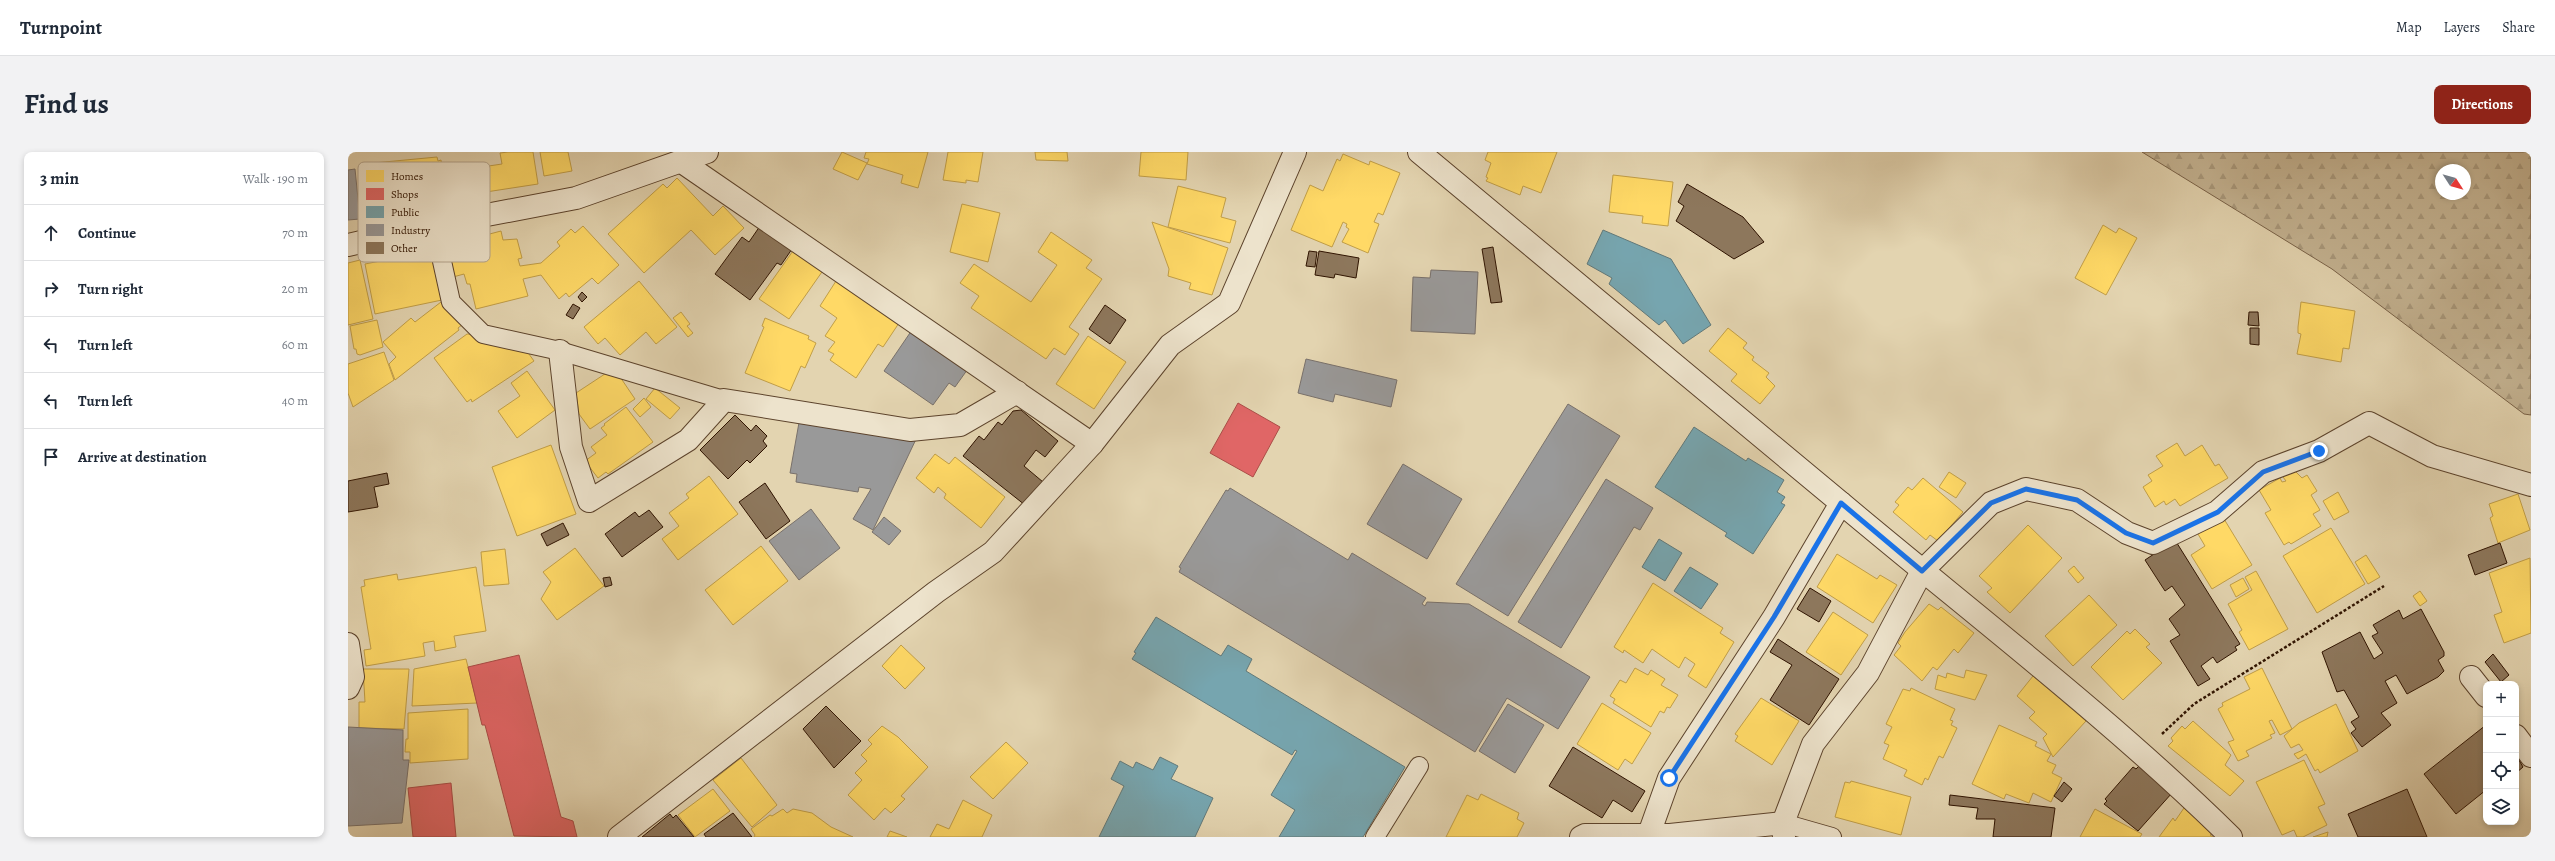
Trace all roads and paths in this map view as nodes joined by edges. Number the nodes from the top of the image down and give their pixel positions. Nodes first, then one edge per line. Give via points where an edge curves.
1 (707, 152) edge
2 (1295, 152) edge
3 (1419, 152) edge
4 (682, 162) junction
5 (490, 214) edge
6 (358, 243) edge
7 (348, 245) edge
8 (442, 262) edge
9 (560, 351) junction
10 (1017, 392) junction
11 (724, 400) junction
12 (1092, 444) junction
13 (2531, 486) edge
14 (1841, 503) junction
15 (1922, 571) junction
16 (2384, 586) dead end
17 (348, 644) edge
18 (2471, 677) dead end
19 (348, 688) edge
20 (2483, 692) edge
21 (2519, 740) edge
22 (2142, 753) junction
23 (2531, 756) edge
24 (1419, 766) dead end
25 (1784, 830) edge
26 (1663, 836) edge
27 (619, 837) edge
28 (1375, 837) edge
29 (1581, 837) edge
30 (1832, 837) edge
31 (2231, 837) edge

1 - 4 street
2 - 12 street via 1229,303 1170,345
3 - 14 street
4 - 5 street via 576,198
4 - 10 street
6 - 7 street
8 - 9 lane via 451,302 483,334
9 - 11 lane
9 - 11 street via 572,447 590,501 688,440
10 - 11 street via 960,425 910,430
10 - 12 street
12 - 27 street via 994,552 936,592
13 - 15 street via 2432,456 2369,424 2319,451 2263,472 2218,512 2153,543 2126,533 2077,500 2026,489 1991,503
14 - 15 street
14 - 26 street via 1774,617 1669,778
15 - 22 street via 2083,701
15 - 25 street via 1868,673 1813,744
16 - 22 path via 2194,704
17 - 19 street via 353,677
18 - 20 street
21 - 23 street
22 - 31 street
24 - 28 lane
25 - 26 street
25 - 30 lane
26 - 29 street

